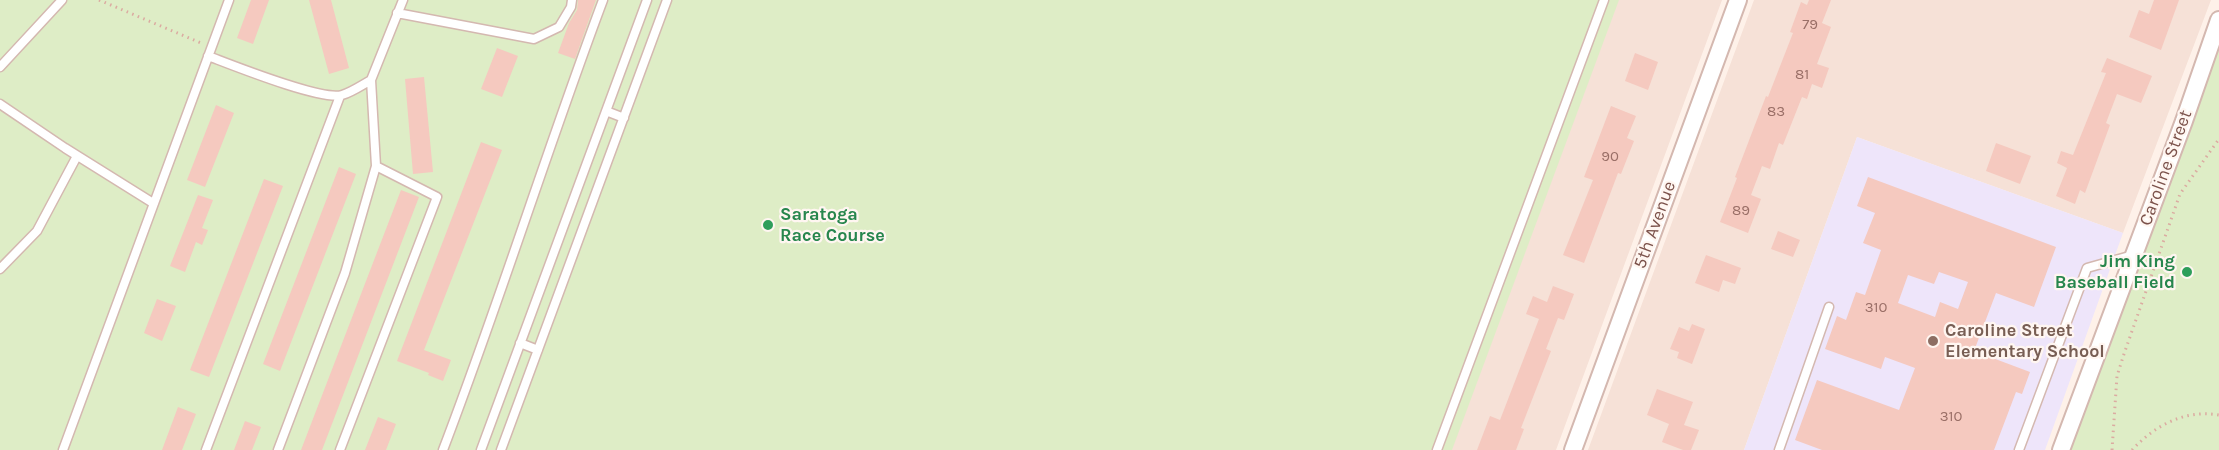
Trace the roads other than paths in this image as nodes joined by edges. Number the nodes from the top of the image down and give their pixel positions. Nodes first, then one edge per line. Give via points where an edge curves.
1 (62, 0) edge
2 (229, 0) edge
3 (403, 0) edge
4 (572, 0) edge
5 (603, 0) edge
6 (647, 0) edge
7 (668, 0) edge
8 (1604, 0) edge
9 (1738, 0) edge
10 (397, 13) junction
11 (2219, 20) edge
12 (209, 52) junction
13 (0, 67) edge
14 (371, 81) junction
15 (340, 96) junction
16 (0, 104) edge
17 (606, 111) junction
18 (624, 118) junction
19 (77, 156) junction
20 (376, 166) junction
21 (153, 203) junction
22 (2134, 255) junction
23 (0, 269) edge
24 (1829, 307) dead end
25 (520, 343) junction
26 (538, 350) junction
27 (63, 450) edge
28 (206, 450) edge
29 (278, 450) edge
30 (340, 450) edge
31 (443, 450) edge
32 (481, 450) edge
33 (501, 450) edge
34 (1437, 450) edge
35 (1573, 450) edge
36 (1779, 450) edge
37 (2019, 450) edge
38 (2061, 450) edge

1 - 13 lane
2 - 12 lane
3 - 10 lane
4 - 10 lane via 559,27 534,39
5 - 31 lane
6 - 17 lane
7 - 18 lane
8 - 34 lane
9 - 35 street, 5th Avenue
10 - 14 lane
11 - 22 street, Caroline Street
12 - 15 lane via 274,81
12 - 21 lane
14 - 15 lane
14 - 20 lane
15 - 28 lane
16 - 19 lane
17 - 18 lane
17 - 25 lane
18 - 26 lane
19 - 21 lane
19 - 23 lane via 37,231
20 - 29 lane via 345,273
20 - 30 lane via 437,197
21 - 27 lane
22 - 37 lane via 2087,268
22 - 38 street, Caroline Street
24 - 36 lane
25 - 26 lane
25 - 32 lane
26 - 33 lane

